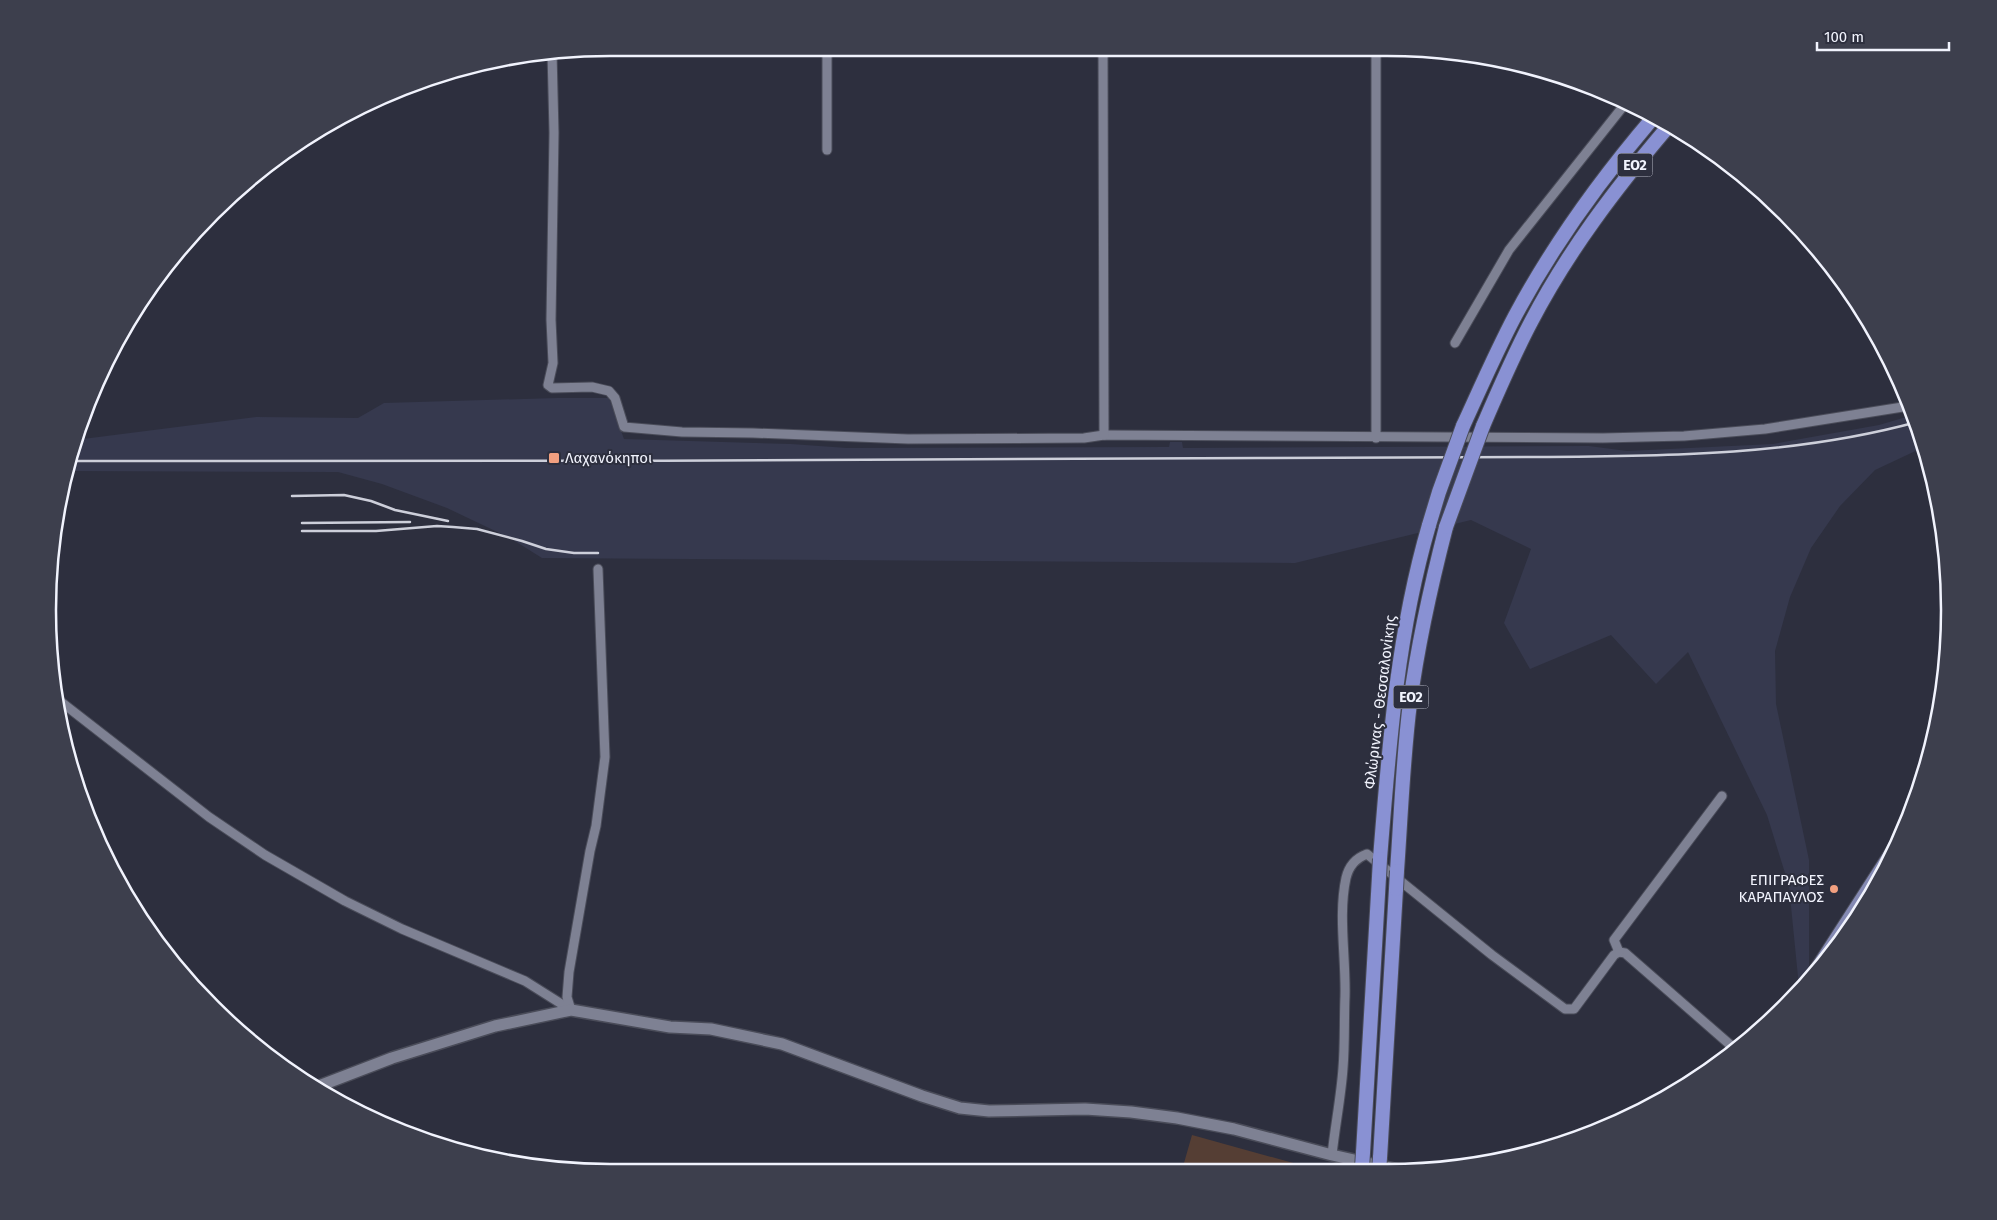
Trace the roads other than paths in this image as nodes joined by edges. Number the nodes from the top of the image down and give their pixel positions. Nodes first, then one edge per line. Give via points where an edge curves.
1 (827, 56) edge
2 (1103, 56) edge
3 (1376, 56) edge
4 (552, 59) edge
5 (1622, 108) edge
6 (1649, 122) edge
7 (1665, 131) edge
8 (827, 150) dead end
9 (1455, 342) dead end
10 (1902, 407) edge
11 (1104, 435) junction
12 (1376, 438) junction
13 (598, 569) dead end
14 (65, 705) edge
15 (1722, 796) dead end
16 (1620, 952) junction
17 (571, 1010) junction
18 (1730, 1044) edge
19 (324, 1084) edge
20 (1332, 1155) junction
21 (1362, 1164) edge
22 (1372, 1164) edge
23 (1379, 1164) edge

1 - 8 street
2 - 11 street
3 - 12 street
4 - 11 street via 553,363 548,386 609,390 615,398 624,427 682,432 908,439 1084,438
5 - 9 street via 1509,250
6 - 21 main road, Φλώρινας - Θεσσαλονίκης / ΕΟ2, bridge via 1591,194 1545,263 1515,316 1463,426 1429,525 1414,580 1399,661 1388,760
7 - 23 main road, Φλώρινας - Θεσσαλονίκης / ΕΟ2, bridge via 1592,222 1532,320 1483,426 1446,526 1431,584 1410,702
10 - 12 street via 1765,429 1684,436
11 - 12 street
13 - 17 street via 605,757 599,810 569,972 567,997
14 - 17 street via 209,818 265,855 345,901 524,981
15 - 16 street via 1616,936 1615,944
16 - 18 street
16 - 20 street via 1611,959 1574,1009 1565,1009 1492,955 1368,854 1359,857 1351,864 1342,900 1346,960 1343,1070
17 - 19 street via 496,1026 392,1058
17 - 20 street via 670,1027 711,1029 782,1044 960,1108 1140,1113 1234,1128
20 - 22 street

